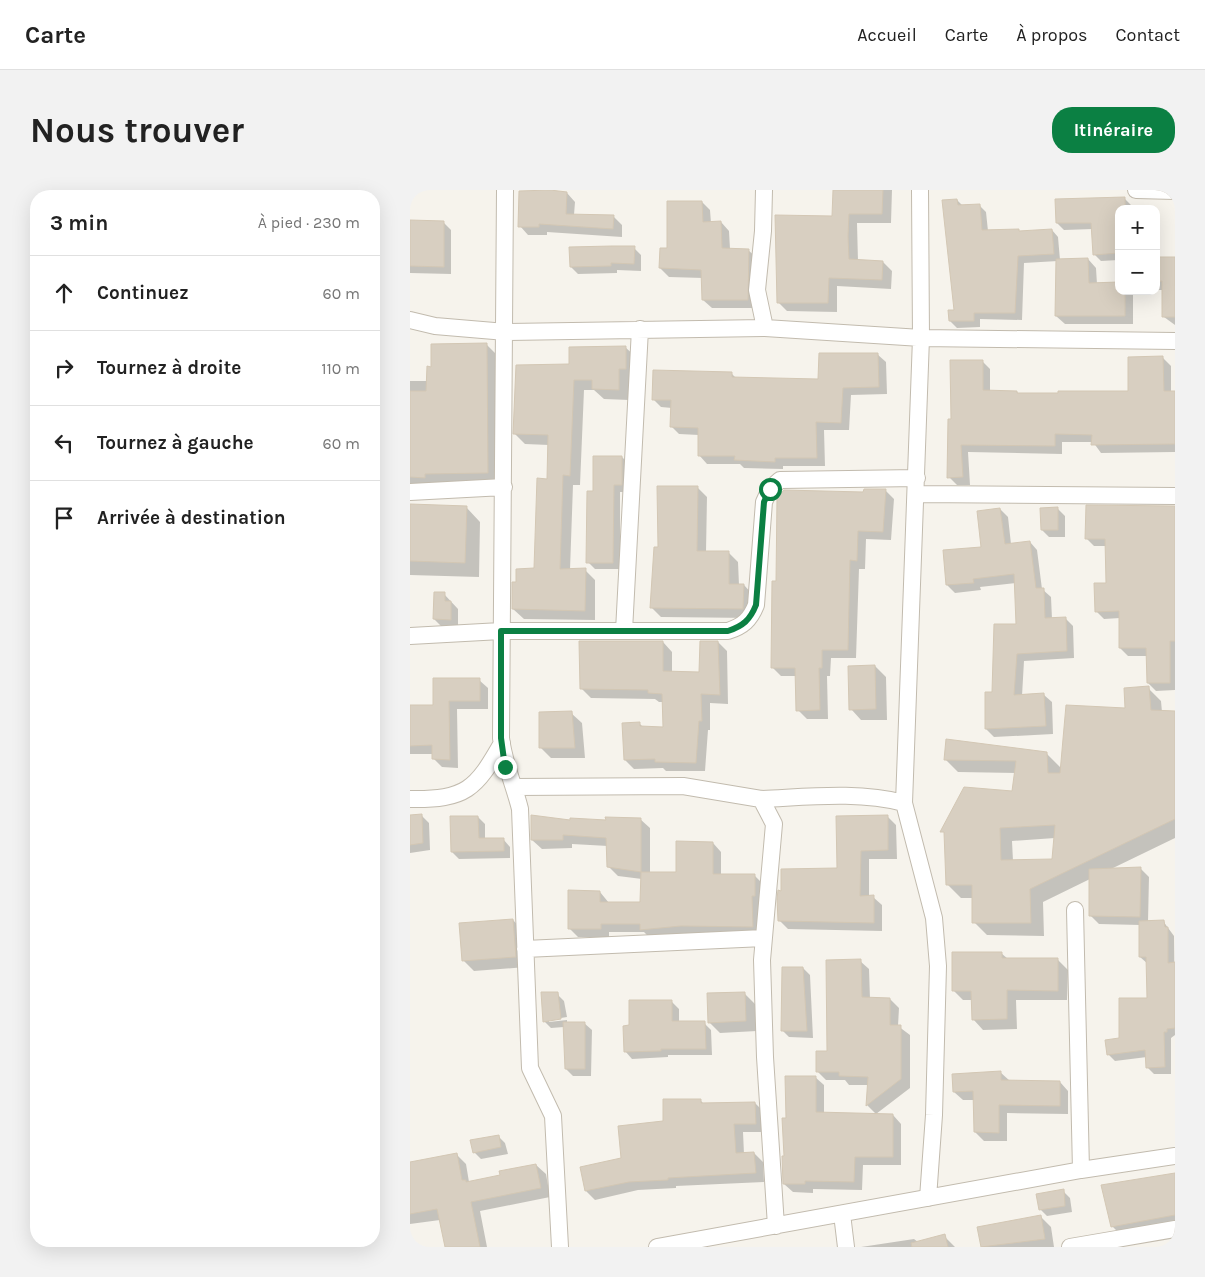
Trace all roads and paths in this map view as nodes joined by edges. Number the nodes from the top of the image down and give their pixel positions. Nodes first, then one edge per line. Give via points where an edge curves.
1 (505, 190) edge
2 (764, 190) edge
3 (920, 190) edge
4 (1136, 190) edge
5 (1175, 191) edge
6 (410, 320) edge
7 (765, 328) junction
8 (640, 329) junction
9 (506, 332) junction
10 (921, 338) junction
11 (1174, 342) edge
12 (916, 486) junction
13 (504, 487) junction
14 (410, 492) edge
15 (1175, 496) edge
16 (501, 631) junction
17 (624, 631) junction
18 (410, 636) edge
19 (502, 742) junction
20 (514, 786) junction
21 (410, 798) edge
22 (761, 800) junction
23 (904, 803) junction
24 (1075, 910) dead end
25 (764, 938) junction
26 (525, 949) junction
27 (1175, 1156) edge
28 (1081, 1170) junction
29 (928, 1198) junction
30 (842, 1214) junction
31 (776, 1226) junction
32 (1175, 1229) edge
33 (560, 1247) edge
34 (657, 1247) edge
35 (846, 1247) edge
36 (1070, 1247) edge

1 - 9 street
2 - 7 street via 757,290
3 - 10 street
4 - 5 street
6 - 9 street via 435,326
7 - 8 street
7 - 10 street
8 - 9 street
8 - 17 street
9 - 13 street
10 - 11 street
10 - 12 street
12 - 15 street
12 - 17 street via 780,480 770,489 764,502 756,605 751,617 740,627 728,631
12 - 23 street
13 - 14 street
13 - 16 street
16 - 17 street
16 - 18 street
16 - 19 street
19 - 20 street via 505,767
19 - 21 street via 483,776 470,788 453,796
20 - 22 street via 683,786
20 - 26 street via 520,809
22 - 23 street via 812,796 882,797
22 - 25 street via 774,824
23 - 29 street via 934,918 938,966
24 - 28 street
25 - 26 street
25 - 31 street via 765,1057
26 - 33 street via 530,1068 553,1116
27 - 28 street
28 - 29 street
29 - 30 street
30 - 31 street
30 - 35 street
31 - 34 street
32 - 36 street

